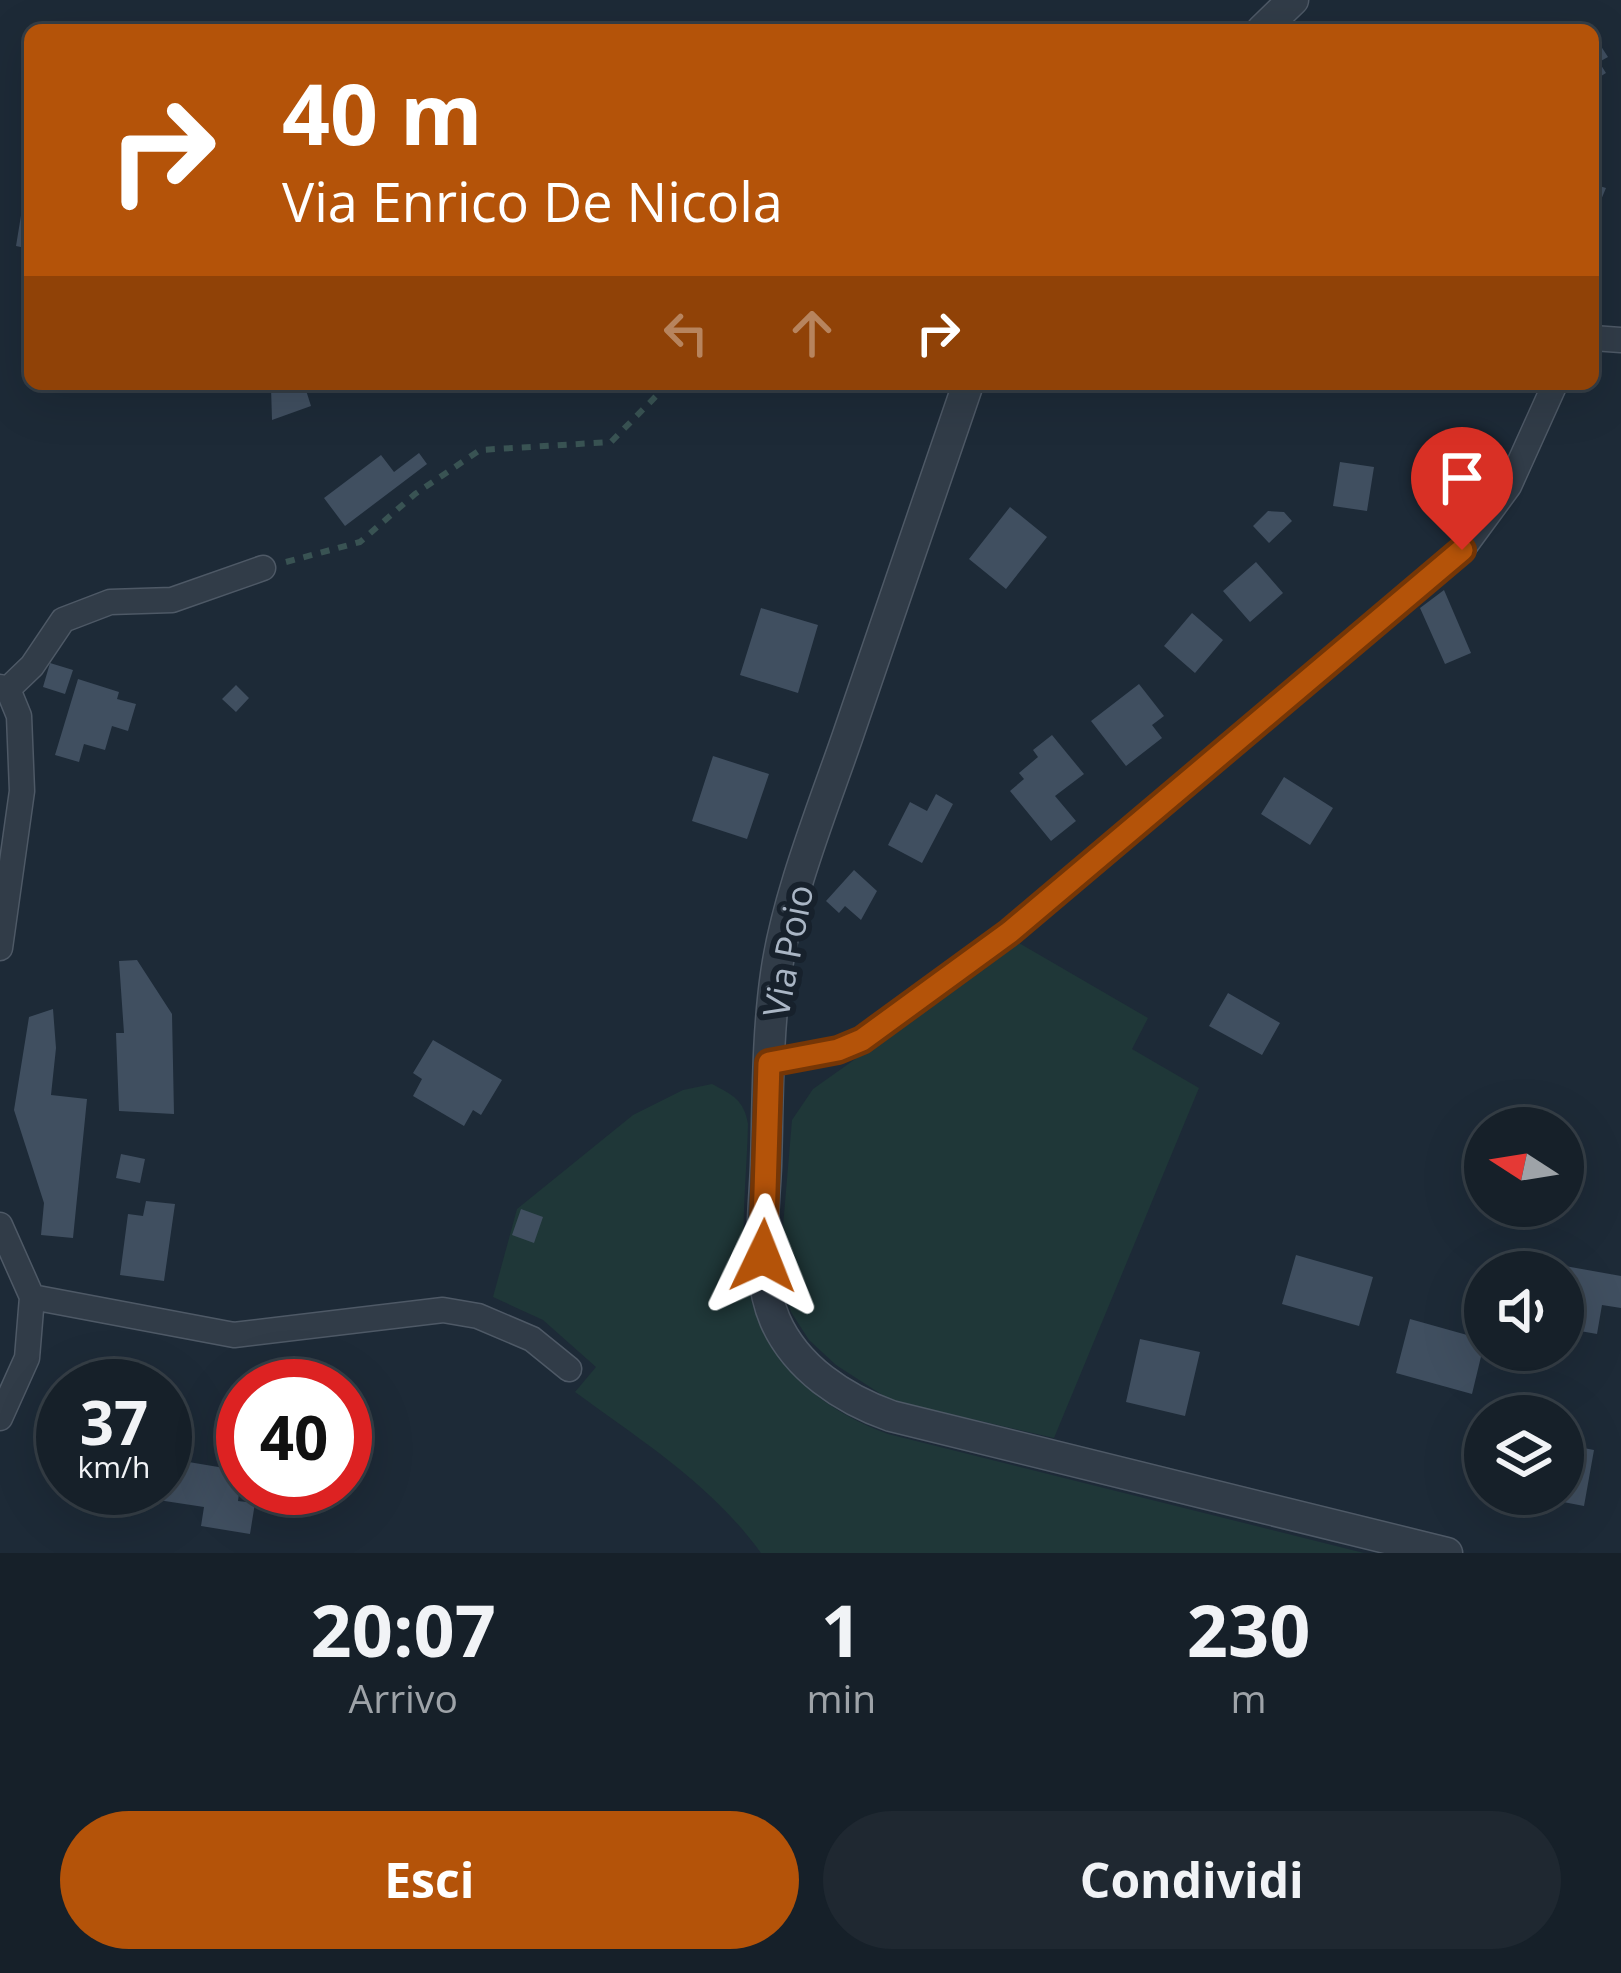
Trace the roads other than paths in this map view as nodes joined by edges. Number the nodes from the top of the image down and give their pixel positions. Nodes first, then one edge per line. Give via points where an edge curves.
1 (1293, 0) edge
2 (1268, 24) edge
3 (966, 390) edge
4 (1552, 390) edge
5 (263, 568) road end
6 (4, 688) edge
7 (0, 948) edge
8 (769, 1063) junction
9 (0, 1225) edge
10 (32, 1297) junction
11 (569, 1369) dead end
12 (0, 1418) edge
13 (1447, 1553) edge

1 - 2 street
3 - 8 street, Via Poio via 788,922
4 - 8 street via 1509,486 1462,550 1010,932 862,1040
5 - 6 street via 172,600 110,602 63,620 32,666
6 - 7 street via 19,716 22,791
8 - 13 street, Via Poio via 766,1292 790,1347 836,1391 891,1417
9 - 10 street
10 - 11 street via 234,1335 442,1310 532,1340
10 - 12 street via 27,1358

